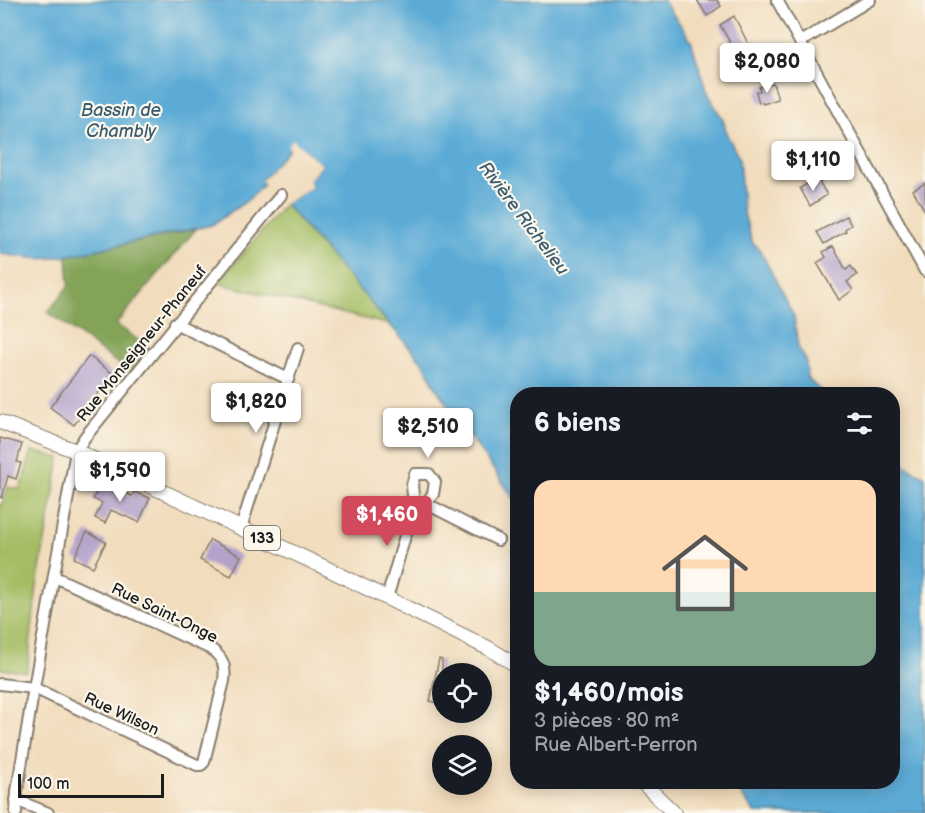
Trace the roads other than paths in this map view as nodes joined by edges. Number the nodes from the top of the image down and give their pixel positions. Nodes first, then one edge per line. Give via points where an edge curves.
1 (777, 0) edge
2 (870, 0) edge
3 (800, 42) junction
4 (281, 195) dead end
5 (925, 271) edge
6 (176, 323) junction
7 (298, 348) dead end
8 (288, 379) junction
9 (0, 422) edge
10 (76, 451) junction
11 (241, 528) junction
12 (498, 540) dead end
13 (55, 577) junction
14 (387, 598) junction
15 (510, 661) edge
16 (0, 684) edge
17 (34, 688) junction
18 (197, 765) joint
19 (649, 789) edge
20 (16, 800) junction
21 (16, 813) edge
22 (48, 813) edge
23 (674, 813) edge

1 - 3 street
2 - 3 street
3 - 5 street
4 - 6 street, Rue Monseigneur-Phaneuf
6 - 8 street
6 - 10 street, Rue Monseigneur-Phaneuf
7 - 8 street
8 - 11 street
9 - 10 main road, 133
10 - 11 main road, 133
10 - 13 street, Rue Monseigneur-Phaneuf
11 - 14 main road, 133
12 - 14 street via 420,505
13 - 17 street, Rue Monseigneur-Phaneuf
13 - 18 street, Rue Saint-Onge via 211,649 223,661 224,681 204,762
14 - 15 main road, 133
16 - 17 street, Rue Wilson
17 - 18 street, Rue Wilson
17 - 20 street, Rue Monseigneur-Phaneuf
19 - 23 main road
20 - 21 street, Rue Monseigneur-Phaneuf
20 - 22 street

